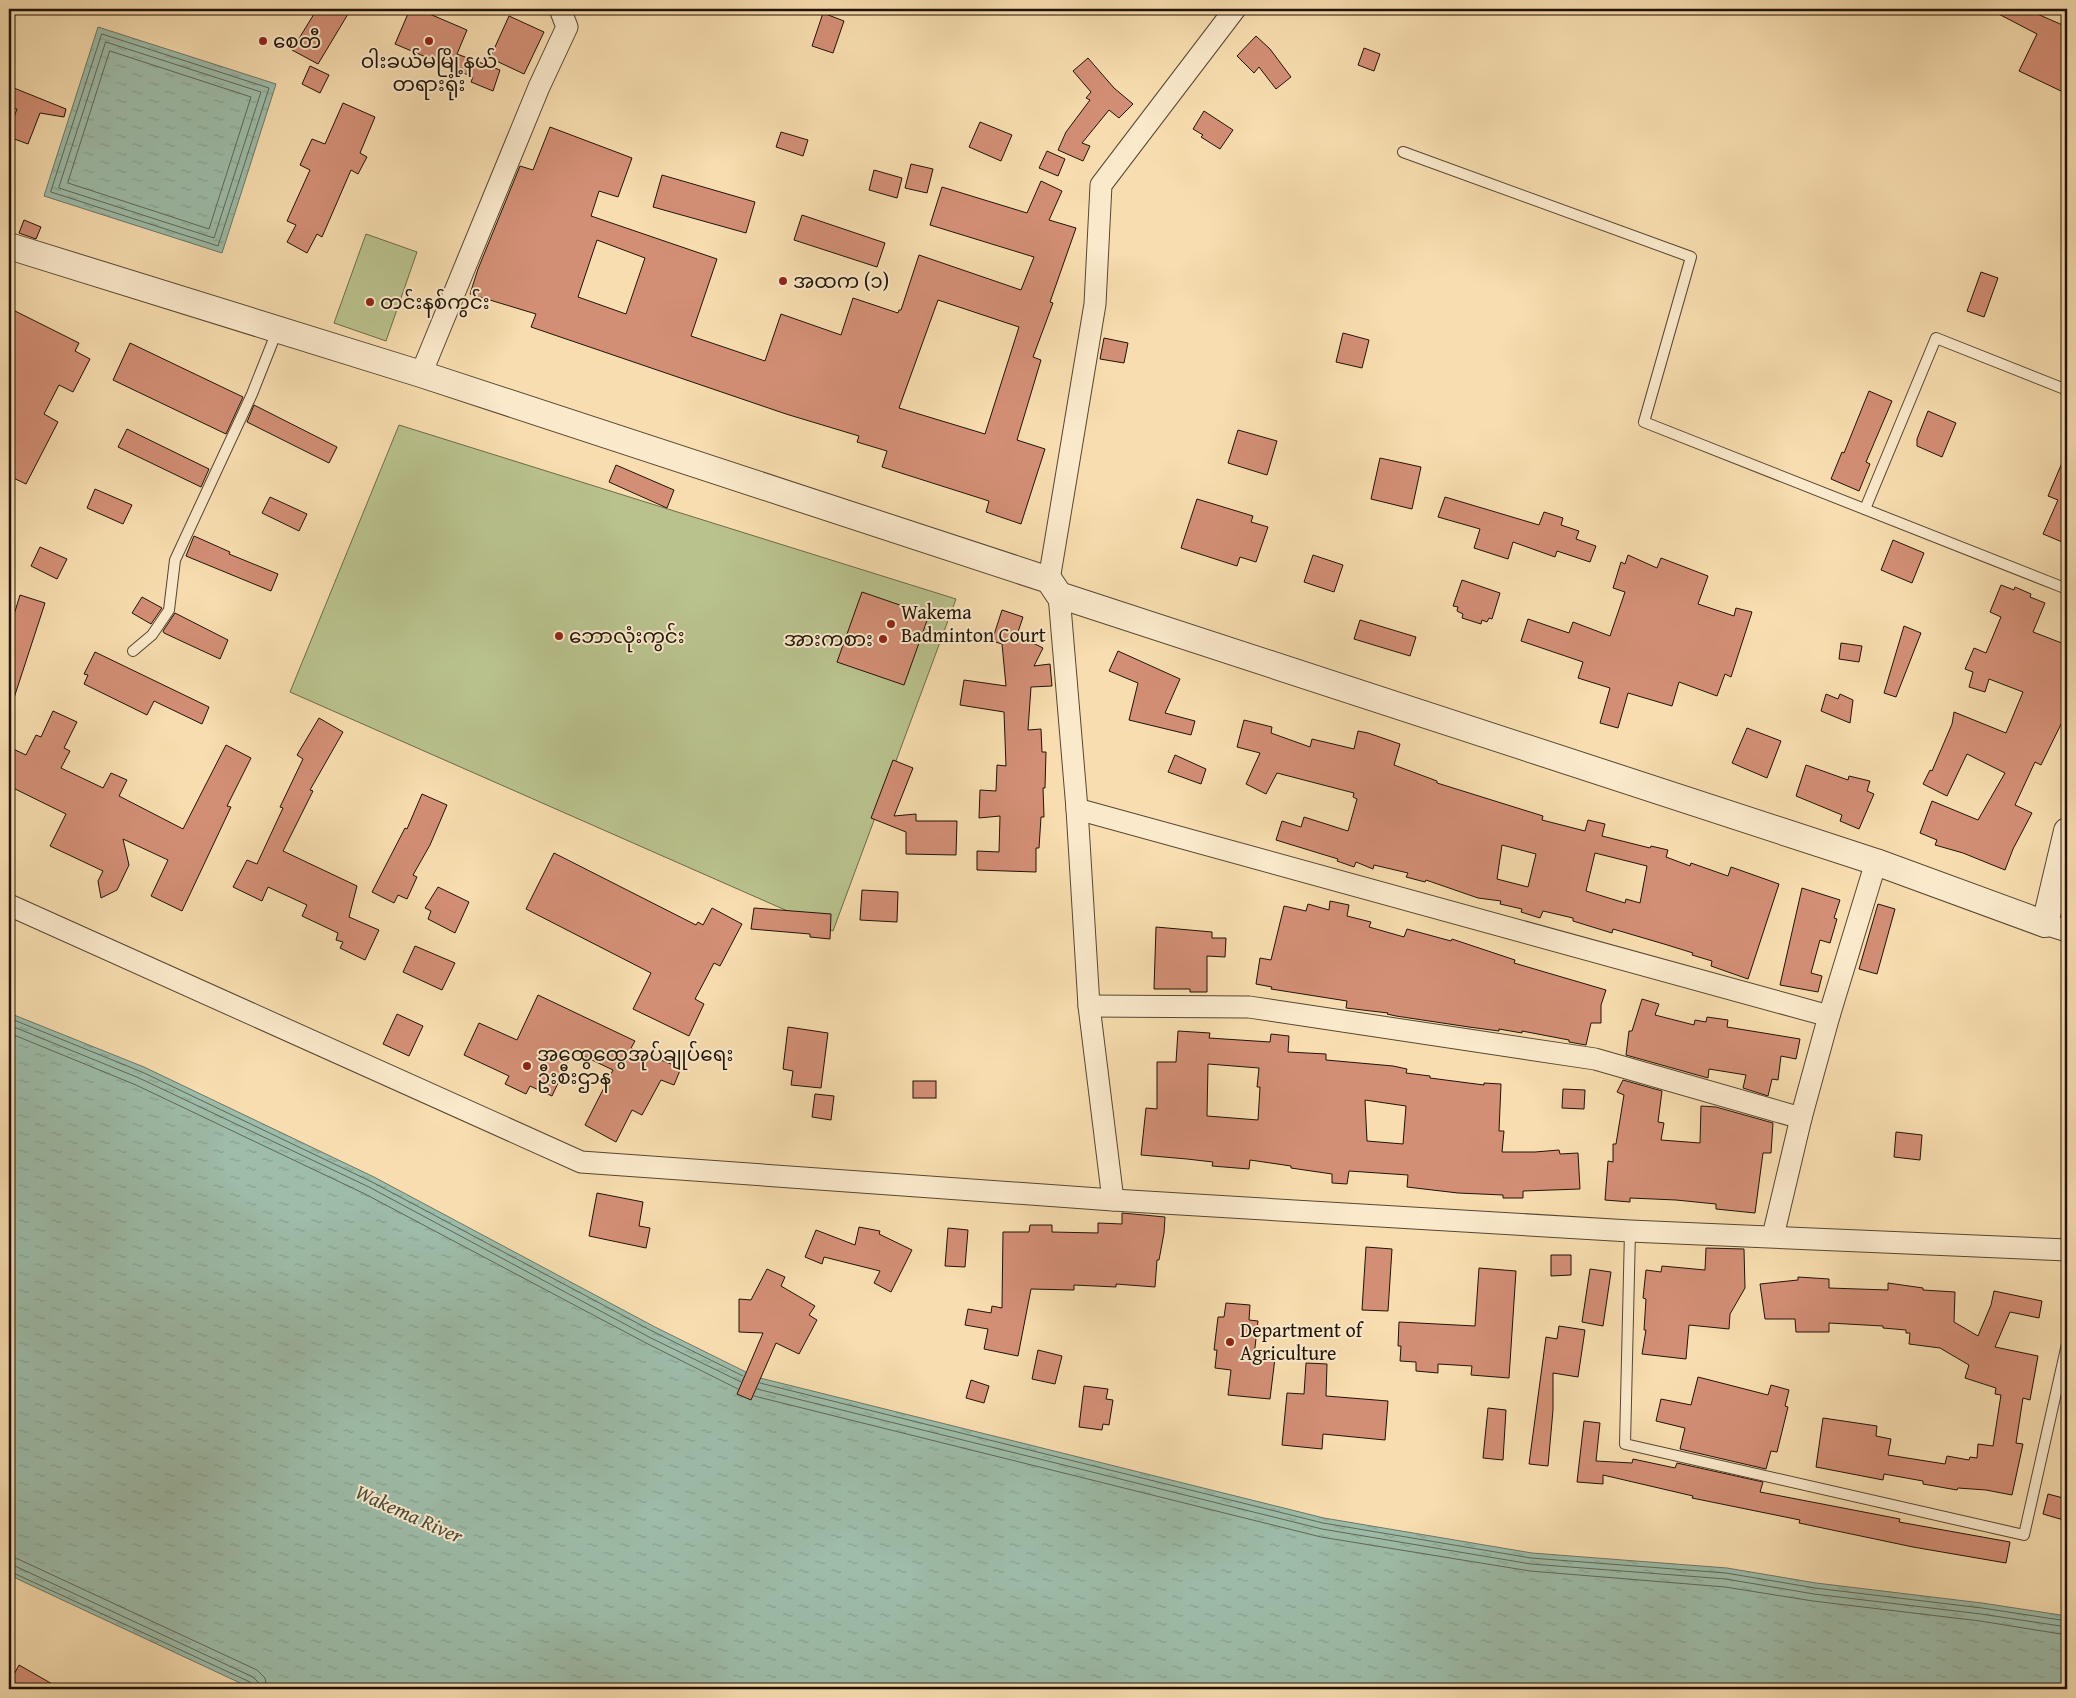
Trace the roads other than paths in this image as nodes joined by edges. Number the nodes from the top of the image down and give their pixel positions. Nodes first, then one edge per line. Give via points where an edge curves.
1 (560, 9) edge
2 (1233, 9) edge
3 (1403, 152) dead end
4 (9, 246) edge
5 (277, 330) junction
6 (421, 374) junction
7 (2067, 390) edge
8 (1865, 509) junction
9 (1054, 588) junction
10 (2067, 589) edge
11 (133, 651) dead end
12 (1078, 809) junction
13 (2067, 830) edge
14 (1876, 862) junction
15 (9, 905) edge
16 (2056, 927) edge
17 (1089, 1006) junction
18 (1829, 1016) junction
19 (1802, 1118) junction
20 (1113, 1200) junction
21 (1630, 1231) junction
22 (1773, 1236) junction
23 (2067, 1250) edge
24 (2067, 1344) edge

1 - 6 street via 567,27 539,87
2 - 9 street via 1101,185 1096,304
3 - 8 lane via 1691,257 1644,422
4 - 5 street
5 - 6 street
5 - 11 lane via 252,394 175,560 169,610 152,635
6 - 9 street
7 - 8 lane via 1936,338
8 - 10 lane
9 - 12 street
9 - 14 street
12 - 17 street
12 - 18 street
13 - 16 street
14 - 16 street
14 - 18 street
15 - 20 street via 581,1162
17 - 19 street via 1249,1007 1595,1059
17 - 20 street
18 - 19 street
19 - 22 street
20 - 21 street
21 - 22 street
21 - 24 lane via 1625,1444 2024,1535
22 - 23 street

